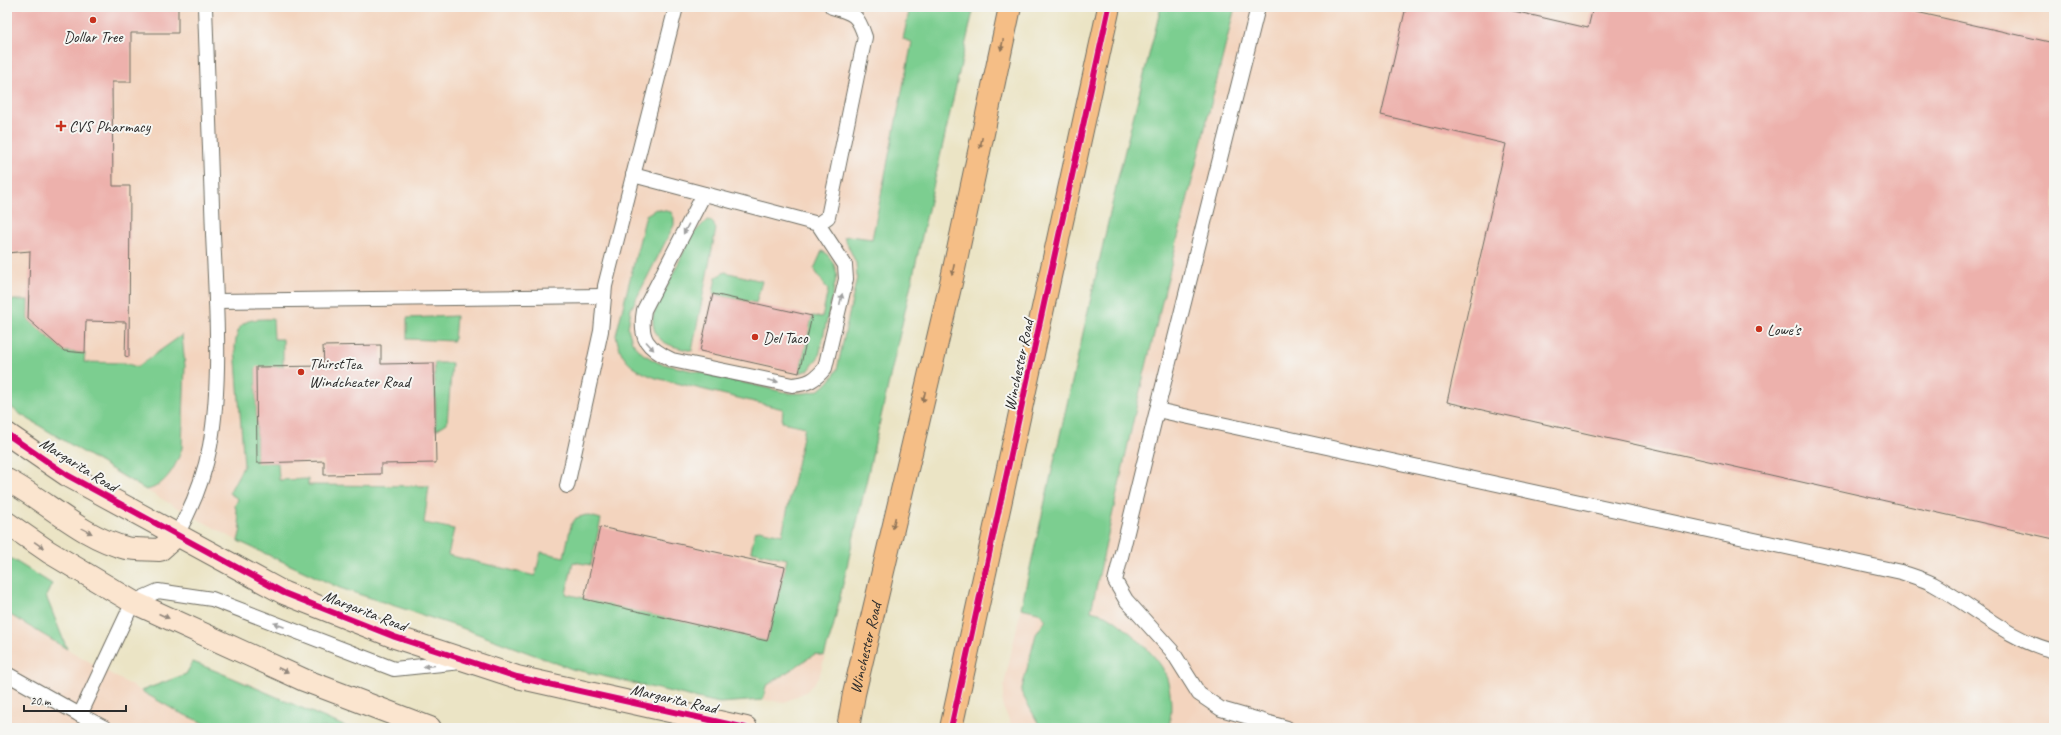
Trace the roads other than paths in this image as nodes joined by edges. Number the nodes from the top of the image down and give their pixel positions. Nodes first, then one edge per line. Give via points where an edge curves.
1 (205, 7) edge
2 (676, 7) edge
3 (832, 7) edge
4 (1010, 7) edge
5 (1109, 7) edge
6 (1258, 7) edge
7 (633, 175) junction
8 (704, 194) junction
9 (818, 224) junction
10 (604, 296) junction
11 (216, 301) junction
12 (1157, 410) junction
13 (7, 434) edge
14 (7, 480) edge
15 (567, 486) dead end
16 (7, 523) edge
17 (176, 536) junction
18 (133, 602) junction
19 (2054, 651) edge
20 (468, 661) junction
21 (7, 674) edge
22 (80, 715) junction
23 (105, 728) edge
24 (430, 728) edge
25 (746, 728) edge
26 (848, 728) edge
27 (951, 728) edge
28 (1287, 728) edge

1 - 11 lane
2 - 7 lane
3 - 9 lane via 850,12 860,21 865,37 828,217
4 -> 26 main road, Winchester Road
5 - 27 main road, Winchester Road
6 - 12 lane
7 - 8 lane
7 - 10 lane
8 - 9 lane
8 -> 9 lane via 644,310 641,326 645,341 655,352 672,360 792,385 806,384 817,378 825,368 846,278 845,265
10 - 11 lane
10 - 15 lane via 601,331
11 - 17 lane via 215,403 210,446 194,501
12 - 19 lane via 1901,572 1933,584 1994,624 2042,648
12 - 28 lane via 1115,581 1126,600 1172,651 1199,694 1221,709
13 - 17 main road, Margarita Road via 67,475
14 -> 17 main road via 75,525 127,548 160,550
16 -> 18 main road via 49,552
17 - 20 main road, Margarita Road via 284,593 395,637
20 -> 18 lane via 394,669 212,599 158,592
18 - 22 lane
18 -> 24 main road via 304,680
20 - 25 main road, Margarita Road via 517,677
21 - 22 lane
22 - 23 lane

